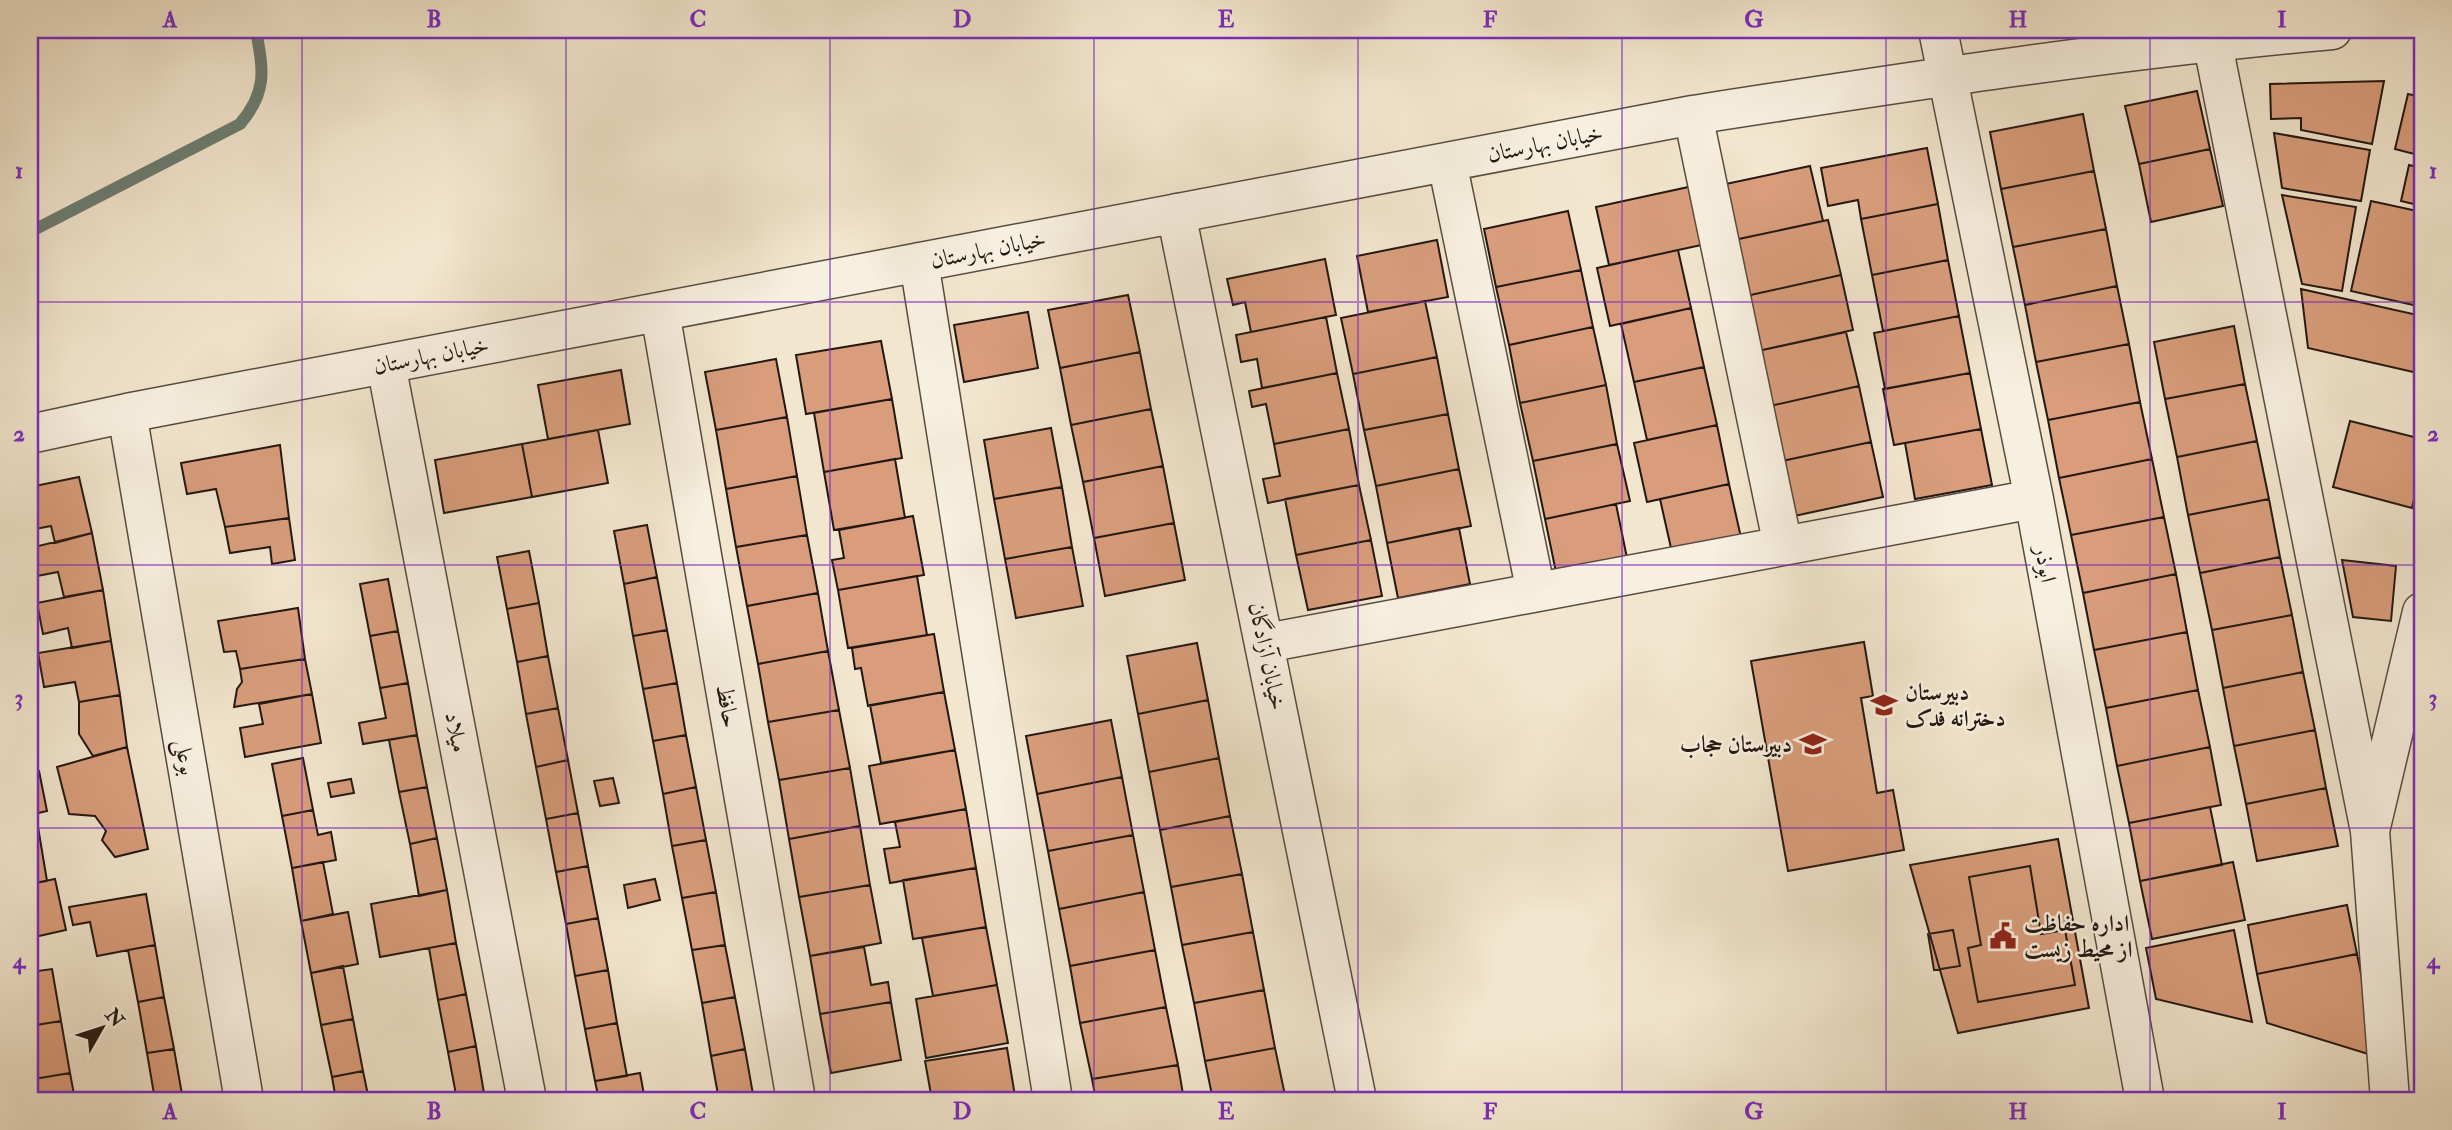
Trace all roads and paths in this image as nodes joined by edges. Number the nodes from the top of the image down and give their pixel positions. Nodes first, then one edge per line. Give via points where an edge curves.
1 (1938, 30) edge
2 (2332, 30) edge
3 (2211, 35) edge
4 (1949, 75) junction
5 (1693, 115) junction
6 (1447, 162) junction
7 (1176, 213) junction
8 (919, 262) junction
9 (660, 312) junction
10 (386, 363) junction
11 (127, 413) junction
12 (30, 434) edge
13 (2034, 499) junction
14 (1783, 546) junction
15 (1536, 593) junction
16 (2422, 612) edge
17 (1266, 643) junction
18 (2370, 831) junction
19 (244, 1100) edge
20 (527, 1100) edge
21 (796, 1100) edge
22 (1053, 1100) edge
23 (1357, 1100) edge
24 (2145, 1100) edge
25 (2390, 1100) edge

1 - 4 street, ابوذر
2 - 3 street, خیابان بهارستان
3 - 4 street, خیابان بهارستان
3 - 18 street
4 - 5 street, خیابان بهارستان
4 - 13 street, ابوذر
5 - 6 street, خیابان بهارستان
5 - 14 street
6 - 7 street, خیابان بهارستان
6 - 15 street
7 - 8 street, خیابان بهارستان
7 - 17 street, خیابان آزادگان
8 - 9 street, خیابان بهارستان
8 - 22 street
9 - 10 street, خیابان بهارستان
9 - 21 street, حافظ
10 - 11 street, خیابان بهارستان
10 - 20 street, میلاد
11 - 12 street, خیابان بهارستان
11 - 19 street, بوعلی
13 - 14 street
13 - 24 street, ابوذر
14 - 15 street
15 - 17 street
16 - 18 street
17 - 23 street, خیابان آزادگان
18 - 25 street

